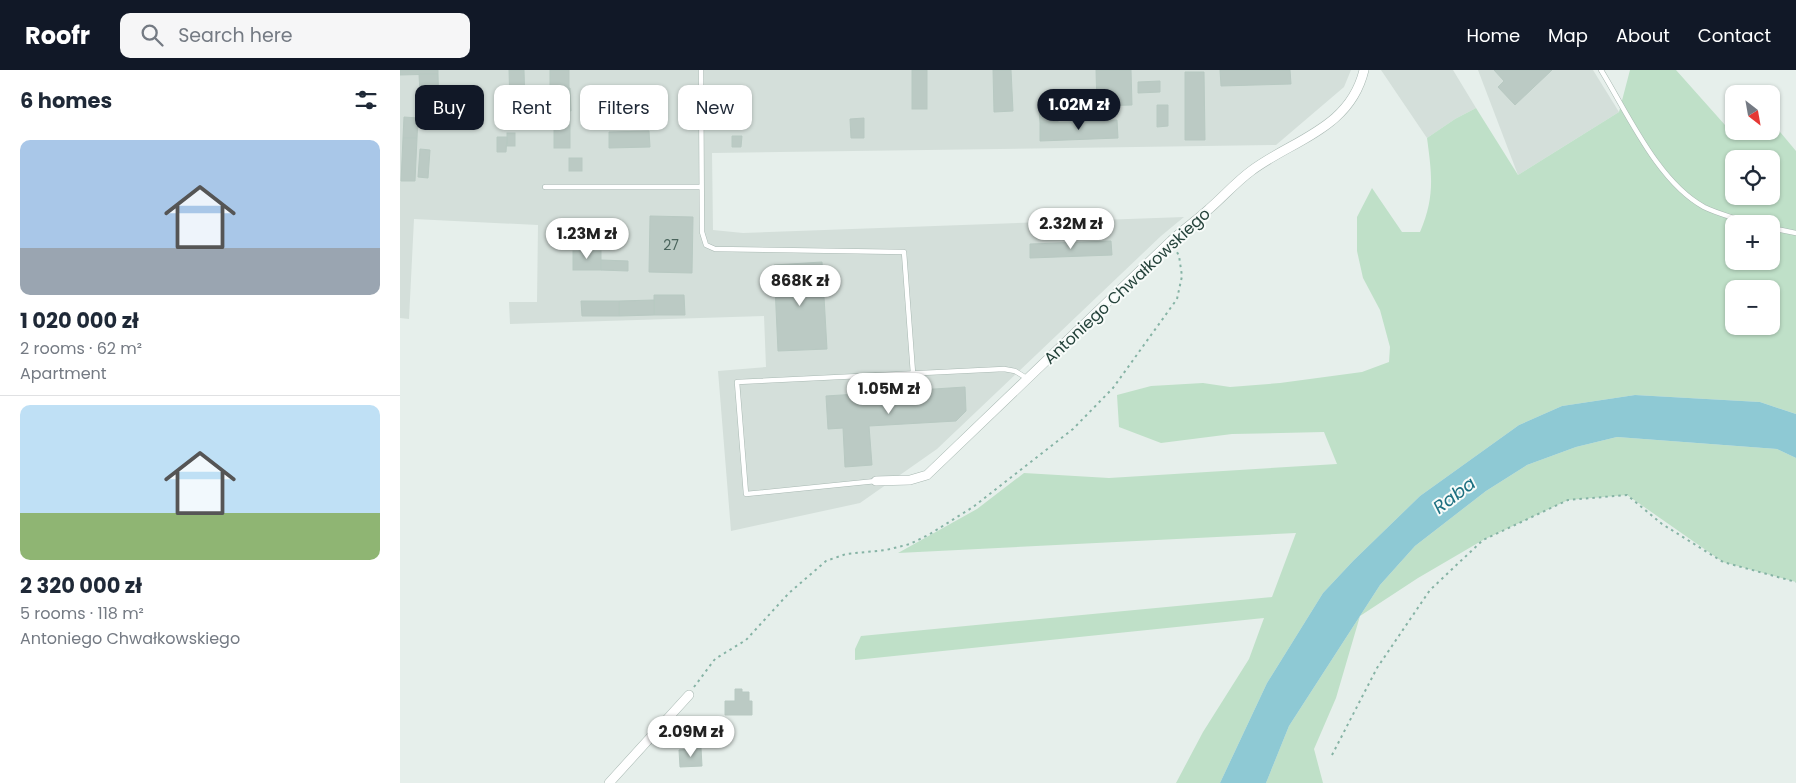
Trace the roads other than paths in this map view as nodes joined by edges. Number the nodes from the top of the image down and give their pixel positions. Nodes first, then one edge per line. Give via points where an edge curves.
1 (701, 70) edge
2 (1364, 70) edge
3 (1601, 70) edge
4 (546, 187) dead end
5 (701, 187) junction
6 (1727, 215) edge
7 (1780, 230) edge
8 (1796, 233) edge
9 (913, 373) junction
10 (1028, 380) junction
11 (876, 482) joint
12 (689, 695) road end
13 (609, 783) edge

1 - 5 lane
2 - 10 street, Antoniego Chwałkowskiego via 1347,104 1321,130 1260,164 1171,241
3 - 6 lane via 1649,150 1676,186 1705,207
4 - 5 lane
5 - 9 lane via 702,232 706,245 715,249 904,252
7 - 8 lane
9 - 10 lane via 1004,369 1015,371
9 - 11 lane via 737,382 746,494
10 - 11 street, Antoniego Chwałkowskiego via 927,474 910,480
12 - 13 street

